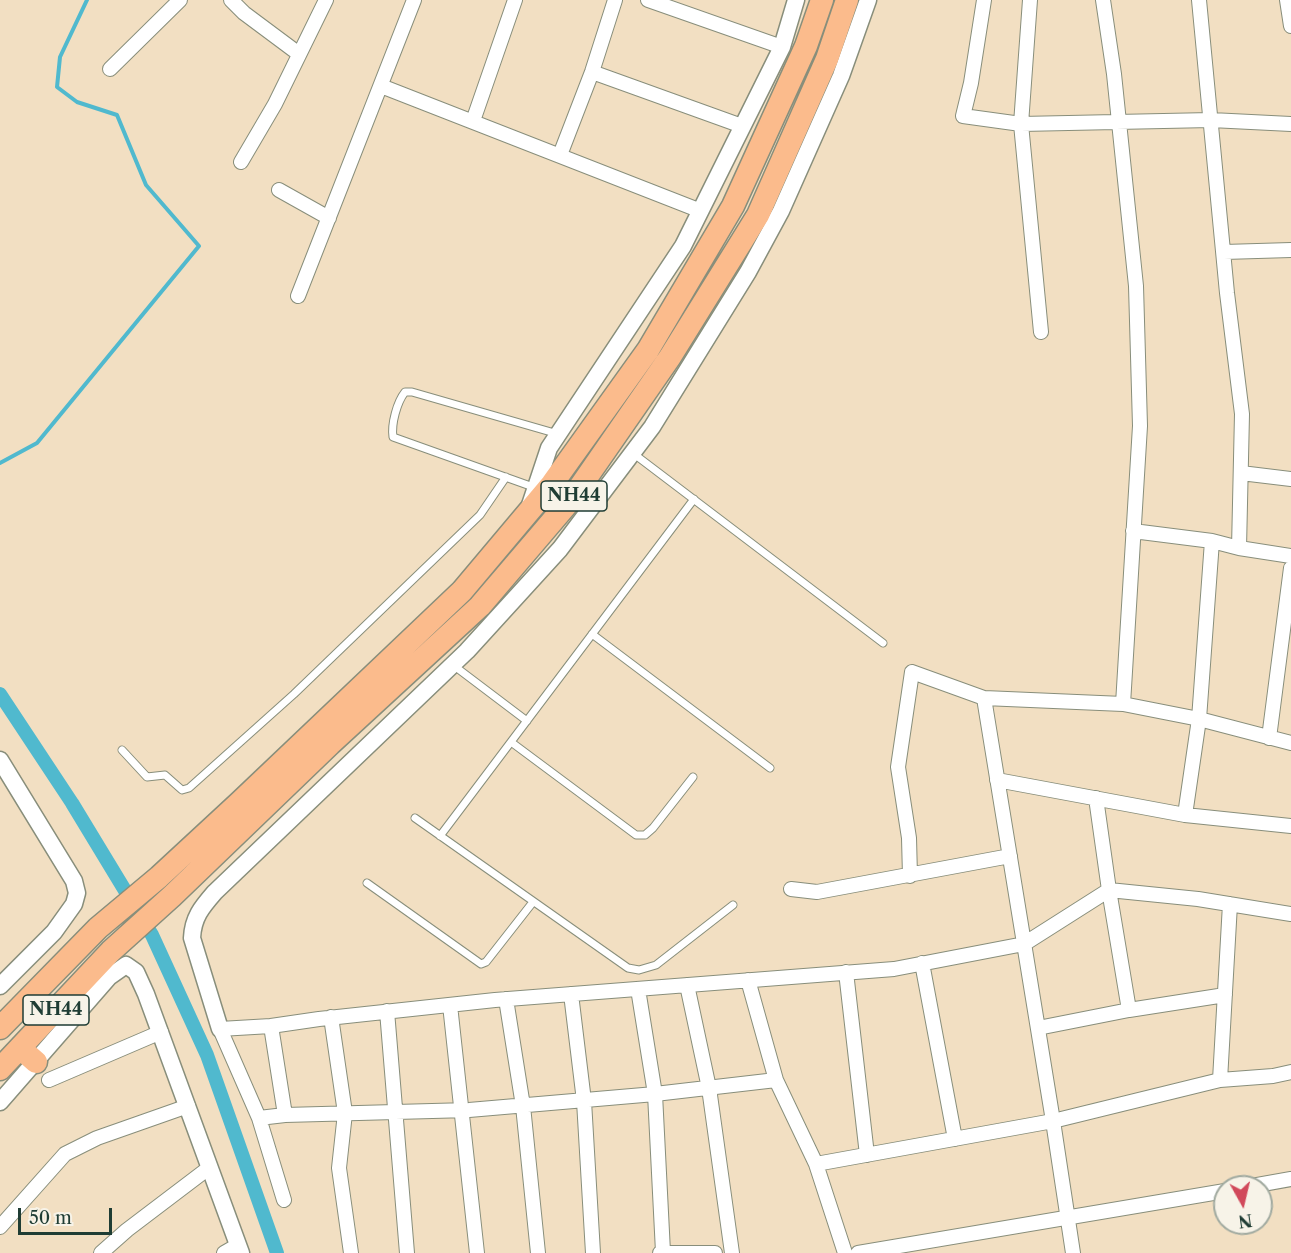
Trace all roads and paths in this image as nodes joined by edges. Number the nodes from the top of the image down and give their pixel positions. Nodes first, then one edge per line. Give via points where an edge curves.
1 (180, 0) edge
2 (231, 0) edge
3 (326, 0) edge
4 (414, 0) edge
5 (515, 0) edge
6 (615, 0) edge
7 (648, 0) edge
8 (796, 0) edge
9 (822, 0) edge
10 (847, 0) edge
11 (868, 0) edge
12 (984, 0) edge
13 (1030, 0) edge
14 (1103, 0) edge
15 (1199, 0) edge
16 (1287, 0) edge
17 (1291, 26) edge
18 (782, 46) junction
19 (299, 54) junction
20 (110, 69) dead end
21 (592, 72) junction
22 (381, 86) junction
23 (1211, 120) junction
24 (472, 122) junction
25 (1119, 122) junction
26 (1020, 124) junction
27 (1291, 124) edge
28 (742, 126) junction
29 (561, 155) junction
30 (241, 162) dead end
31 (279, 190) dead end
32 (701, 211) junction
33 (329, 218) junction
34 (1291, 250) edge
35 (1224, 252) junction
36 (298, 296) dead end
37 (1041, 332) dead end
38 (559, 434) junction
39 (633, 453) junction
40 (1241, 473) junction
41 (506, 477) junction
42 (1291, 479) edge
43 (536, 488) junction
44 (694, 499) junction
45 (526, 514) junction
46 (1133, 531) junction
47 (1212, 541) junction
48 (1239, 548) junction
49 (1291, 556) edge
50 (1291, 568) edge
51 (592, 634) junction
52 (883, 643) dead end
53 (453, 665) junction
54 (984, 698) junction
55 (1123, 704) junction
56 (1199, 719) junction
57 (527, 721) junction
58 (1269, 738) junction
59 (511, 742) junction
60 (1291, 743) edge
61 (122, 750) dead end
62 (0, 760) edge
63 (770, 768) dead end
64 (693, 777) dead end
65 (997, 780) junction
66 (1096, 798) junction
67 (1185, 815) junction
68 (415, 818) dead end
69 (1291, 826) edge
70 (440, 837) junction
71 (1010, 856) junction
72 (909, 876) junction
73 (367, 883) dead end
74 (791, 889) dead end
75 (1108, 890) junction
76 (533, 902) junction
77 (1230, 904) junction
78 (733, 905) dead end
79 (1291, 914) edge
80 (1024, 944) junction
81 (922, 963) junction
82 (846, 972) junction
83 (748, 980) junction
84 (687, 985) junction
85 (0, 986) edge
86 (639, 988) junction
87 (571, 994) junction
88 (1225, 995) junction
89 (506, 999) junction
90 (0, 1002) edge
91 (23, 1005) junction
92 (450, 1005) junction
93 (1129, 1010) junction
94 (387, 1011) junction
95 (331, 1017) junction
96 (271, 1026) junction
97 (0, 1028) edge
98 (1038, 1028) junction
99 (220, 1029) junction
100 (161, 1032) junction
101 (35, 1063) junction
102 (0, 1069) edge
103 (1291, 1072) edge
104 (776, 1080) junction
105 (1220, 1080) junction
106 (709, 1088) junction
107 (655, 1094) junction
108 (584, 1101) junction
109 (0, 1102) edge
110 (188, 1106) junction
111 (523, 1106) junction
112 (461, 1111) junction
113 (397, 1112) junction
114 (345, 1113) junction
115 (285, 1115) junction
116 (259, 1118) junction
117 (1053, 1121) junction
118 (955, 1139) junction
119 (867, 1155) junction
120 (816, 1164) junction
121 (210, 1167) junction
122 (1291, 1179) edge
123 (1273, 1182) edge
124 (1213, 1193) edge
125 (284, 1200) dead end
126 (1068, 1217) junction
127 (0, 1227) edge
128 (235, 1250) edge
129 (101, 1253) edge
130 (351, 1253) edge
131 (407, 1253) edge
132 (477, 1253) edge
133 (537, 1253) edge
134 (593, 1253) edge
135 (662, 1253) edge
136 (704, 1253) edge
137 (715, 1253) edge
138 (732, 1253) edge
139 (845, 1253) edge
140 (858, 1253) edge
141 (1073, 1253) edge

1 - 20 street
2 - 19 street
3 - 19 street
4 - 22 street
5 - 24 street
6 - 21 street
7 - 18 street
8 - 18 street
9 - 45 highway, NH44 via 806,46 733,206 648,350
10 - 101 highway, NH44 via 826,59 758,215 670,357 573,497 480,606 111,951
11 - 39 street via 841,76 781,211 742,282
12 - 26 street via 963,116
13 - 26 street
14 - 25 street
15 - 23 street
16 - 17 street
18 - 28 street
19 - 30 street
21 - 28 street
21 - 29 street
22 - 24 street
22 - 33 street
23 - 25 street
23 - 27 street
23 - 35 street
24 - 29 street
25 - 26 street
25 - 46 street via 1136,286 1140,426
26 - 37 street
28 - 32 street
29 - 32 street
31 - 33 street
32 - 38 street via 683,246
33 - 36 street
34 - 35 street
35 - 40 street via 1242,414
38 - 41 lane via 405,392 392,429 393,437
38 - 43 street via 549,448
39 - 44 lane
39 - 53 street via 560,549
40 - 42 street
40 - 48 street
41 - 43 lane
41 - 61 lane via 480,515 294,694 187,790 165,775 147,777
43 - 45 street
44 - 51 lane
44 - 52 lane
45 - 91 highway, NH44 via 462,591 159,877 98,928
46 - 47 street
46 - 55 street
47 - 48 street
47 - 56 street
48 - 49 street
50 - 58 street
51 - 57 lane
51 - 63 lane
53 - 57 lane
53 - 99 street via 215,892 197,914 192,938
54 - 55 street
54 - 65 street
54 - 72 street via 912,672 898,767 909,838
55 - 56 street
56 - 58 street
56 - 67 street
57 - 59 lane
58 - 60 street
59 - 64 lane via 636,835 645,835 653,828
59 - 70 lane
62 - 85 street via 75,881 78,893 54,932
65 - 66 street
65 - 71 street
66 - 67 street
66 - 75 street
67 - 69 street
68 - 70 lane
70 - 76 lane
71 - 72 street
71 - 80 street
72 - 74 street via 817,892
73 - 76 lane via 480,964 486,962
75 - 77 street
75 - 80 street
75 - 93 street
76 - 78 lane via 628,968 639,970 656,965
77 - 79 street
77 - 88 street
80 - 81 street
80 - 98 street
81 - 82 street
81 - 118 street
82 - 83 street
82 - 119 street
83 - 84 street
83 - 104 street
84 - 86 street
84 - 106 street
86 - 87 street
86 - 107 street
87 - 89 street
87 - 108 street
88 - 93 street
88 - 105 street
89 - 92 street
89 - 111 street
90 - 91 highway
91 - 97 highway, NH44
92 - 94 street
92 - 112 street
93 - 98 street
94 - 95 street
94 - 113 street
95 - 96 street
95 - 114 street
96 - 99 street
96 - 115 street
98 - 117 street
99 - 116 street
100 - 101 street
100 - 101 street via 136,972 126,965 109,977
100 - 110 street
101 - 102 highway, NH44
101 - 109 street
103 - 105 street
104 - 106 street
104 - 120 street
105 - 117 street
106 - 107 street
106 - 138 street
107 - 108 street
107 - 135 street
108 - 111 street
108 - 134 street
110 - 121 street
110 - 127 street via 97,1138 65,1154
111 - 112 street
111 - 133 street
112 - 113 street
112 - 132 street
113 - 114 street
113 - 131 street
114 - 115 street
114 - 130 street via 339,1168
115 - 116 street
116 - 125 street
117 - 118 street
117 - 126 street
118 - 119 street
119 - 120 street
120 - 139 street
121 - 128 street
121 - 129 street
122 - 123 street
124 - 126 street
126 - 140 street
126 - 141 street
135 - 136 street
136 - 137 street

